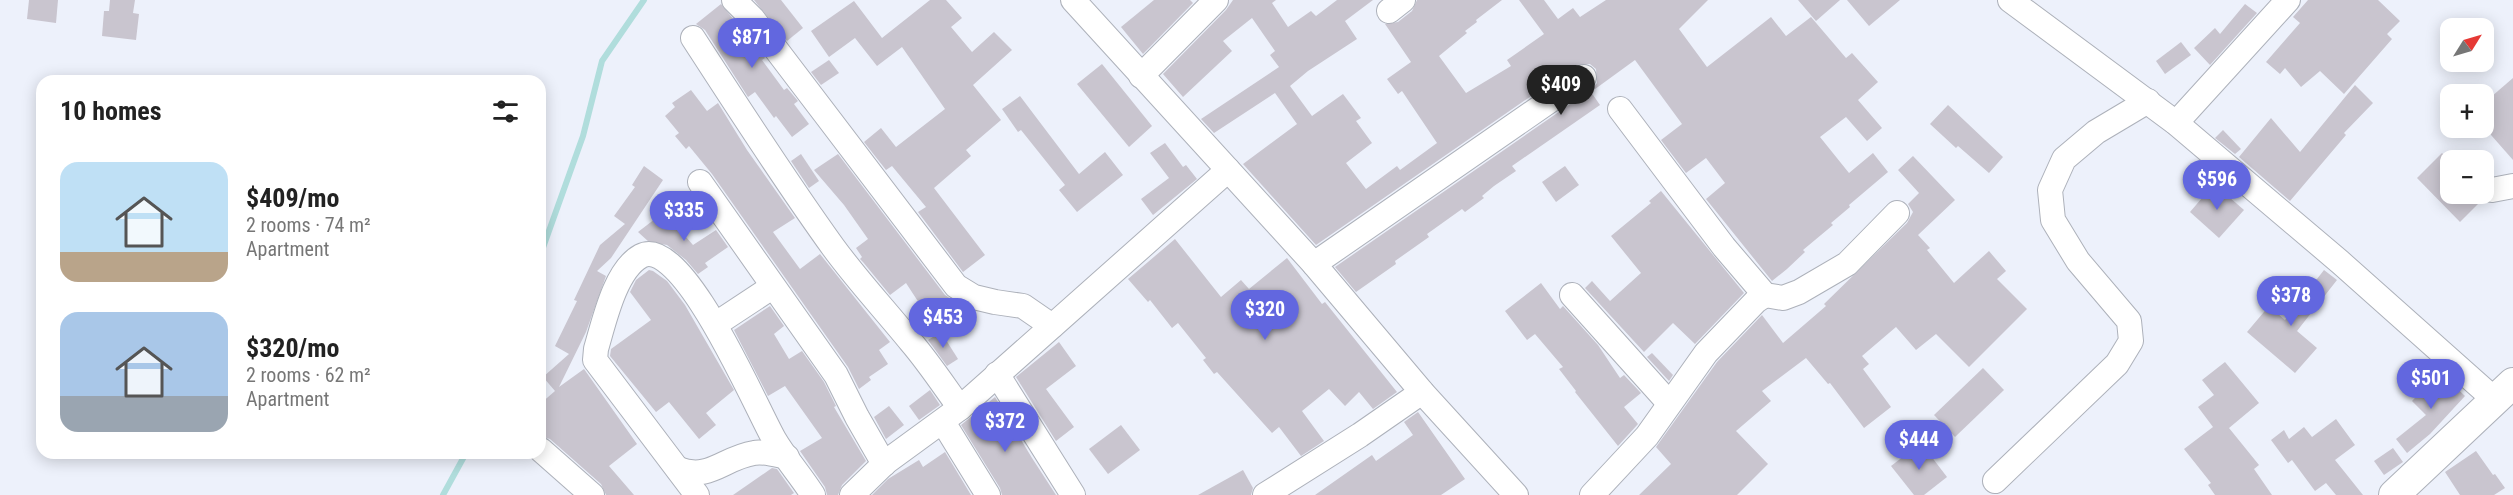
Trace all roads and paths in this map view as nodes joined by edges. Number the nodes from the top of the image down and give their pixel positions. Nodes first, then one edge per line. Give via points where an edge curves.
1 (734, 0) edge
2 (1073, 0) edge
3 (1216, 0) edge
4 (2010, 0) edge
5 (2288, 0) edge
6 (693, 38) dead end
7 (1141, 76) junction
8 (1584, 77) dead end
9 (2148, 101) junction
10 (1620, 109) dead end
11 (2176, 123) junction
12 (1228, 170) junction
13 (700, 182) dead end
14 (1897, 213) dead end
15 (1314, 264) junction
16 (772, 287) junction
17 (1765, 294) junction
18 (1572, 295) dead end
19 (716, 324) junction
20 (1052, 326) junction
21 (997, 374) junction
22 (2504, 391) edge
23 (1422, 392) junction
24 (1669, 403) junction
25 (951, 415) junction
26 (546, 454) edge
27 (787, 457) junction
28 (884, 464) junction
29 (678, 469) junction
30 (1995, 482) dead end
31 (592, 495) edge
32 (696, 495) edge
33 (813, 495) edge
34 (852, 495) edge
35 (988, 495) edge
36 (1073, 495) edge
37 (1265, 495) edge
38 (1516, 495) edge
39 (1592, 495) edge
40 (2394, 495) edge

1 - 20 street via 753,19 956,286 974,297 1023,306
2 - 7 street
3 - 7 street
4 - 9 street
5 - 11 street
6 - 25 street via 784,180 878,305 911,342
7 - 12 street
8 - 15 street
9 - 11 street
9 - 30 street via 2096,132 2064,159 2050,190 2053,220 2078,261 2129,321 2132,341 2116,364
10 - 17 street via 1724,247
11 - 22 street via 2340,262
12 - 15 street
12 - 20 street
13 - 16 street
14 - 17 street via 1847,264 1783,298
15 - 23 street
16 - 19 street
16 - 28 street via 836,375
17 - 24 street via 1706,353
18 - 24 street
19 - 27 street via 774,440
19 - 29 street via 665,260 653,254 642,256 619,280 596,349 601,370
20 - 21 street
21 - 25 street
21 - 36 street
22 - 40 street
23 - 37 street
23 - 38 street
24 - 39 street via 1647,436
25 - 28 street
25 - 35 street
26 - 31 street
27 - 29 street via 758,452 736,457 700,474
27 - 33 street
28 - 34 street
29 - 32 street

